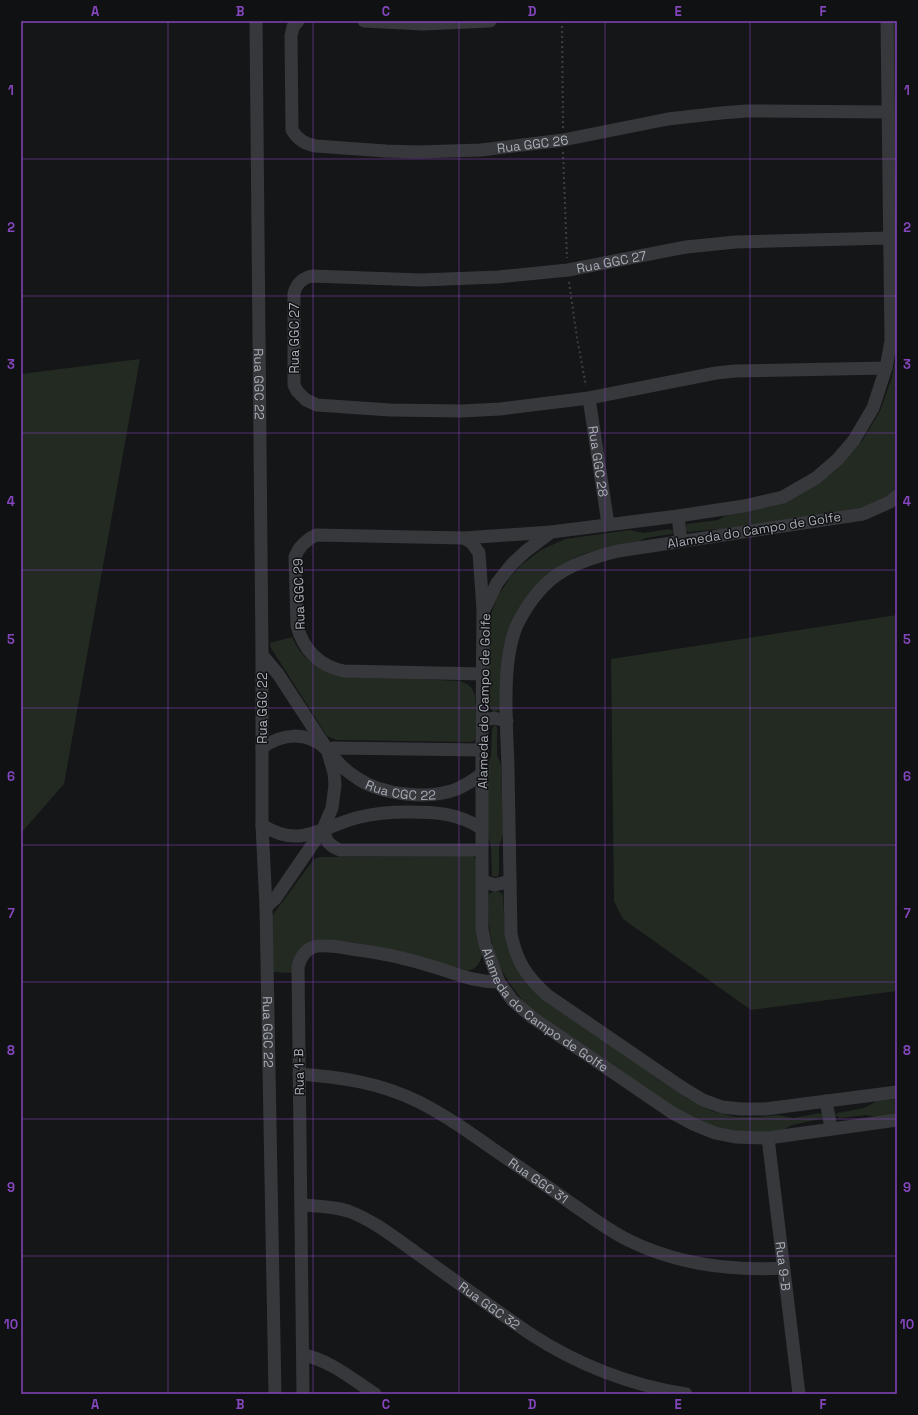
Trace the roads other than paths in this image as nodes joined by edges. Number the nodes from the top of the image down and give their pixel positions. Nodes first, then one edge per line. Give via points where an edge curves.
1 (256, 21) edge
2 (298, 21) edge
3 (364, 21) edge
4 (490, 21) edge
5 (887, 21) edge
6 (888, 112) junction
7 (893, 175) edge
8 (889, 238) junction
9 (886, 368) junction
10 (589, 398) junction
11 (897, 496) edge
12 (678, 516) junction
13 (608, 524) junction
14 (551, 532) junction
15 (464, 538) junction
16 (681, 542) junction
17 (483, 612) junction
18 (262, 655) junction
19 (483, 674) junction
20 (507, 721) junction
21 (482, 722) junction
22 (262, 748) junction
23 (327, 749) junction
24 (482, 750) junction
25 (482, 773) junction
26 (262, 825) junction
27 (482, 828) junction
28 (323, 829) junction
29 (482, 850) junction
30 (483, 881) junction
31 (510, 881) junction
32 (266, 907) junction
33 (499, 982) junction
34 (299, 1074) junction
35 (897, 1092) edge
36 (826, 1101) junction
37 (897, 1120) edge
38 (897, 1124) edge
39 (831, 1128) junction
40 (768, 1138) junction
41 (301, 1205) junction
42 (783, 1268) junction
43 (302, 1355) junction
44 (275, 1394) edge
45 (303, 1394) edge
46 (374, 1394) edge
47 (686, 1394) edge
48 (799, 1394) edge

1 - 18 street, Rua GGC 22
2 - 6 street, Rua GGC 26 via 291,36 292,130 304,143 316,146 418,152 481,150 563,140 668,119 722,112
3 - 4 street via 423,24
5 - 6 street, Alameda do Campo de Golfe
6 - 7 street, Alameda do Campo de Golfe
7 - 8 street, Alameda do Campo de Golfe
8 - 9 street, Alameda do Campo de Golfe via 891,341
8 - 10 street, Rua GGC 27 via 711,244 568,270 498,277 421,280 316,276 307,277 298,283 294,293 294,385 301,396 317,405 432,411 500,409
9 - 10 street, Rua GGC 27 via 735,371
9 - 12 street, Alameda do Campo de Golfe via 873,408 854,440 838,459 816,478 783,497
10 - 13 street, Rua GGC 28
11 - 16 street, Alameda do Campo de Golfe via 890,502 863,514
12 - 13 street, Alameda do Campo de Golfe
12 - 16 street
13 - 14 street, Alameda do Campo de Golfe
14 - 15 street, Rua GGC 29
14 - 17 street, Alameda do Campo de Golfe via 512,564 498,583
15 - 17 street via 472,543 479,553
15 - 19 street, Rua GGC 29 via 309,538 295,557 297,626 307,649 320,661 335,669
16 - 20 street, Alameda do Campo de Golfe via 596,556 560,572 546,584 531,600 518,623 511,643 507,672
17 - 19 street, Alameda do Campo de Golfe
18 - 22 street, Rua GGC 22
18 - 23 street, Rua CGC 22 via 278,674
19 - 21 street, Alameda do Campo de Golfe
20 - 21 street via 494,718
20 - 31 street, Alameda do Campo de Golfe
21 - 24 street, Alameda do Campo de Golfe
22 - 23 street via 275,740 298,736 314,740
22 - 26 street, Rua GGC 22
23 - 24 street
23 - 25 street, Rua CGC 22 via 358,779 394,793 446,792 466,785
23 - 28 street, Rua CGC 22 via 335,785 332,808
24 - 25 street, Alameda do Campo de Golfe
25 - 27 street, Alameda do Campo de Golfe
26 - 28 street via 276,833 292,836 308,835
26 - 32 street, Rua GGC 22
27 - 28 street, Rua CGC 22 via 464,819 442,813 386,812 347,820
27 - 29 street, Alameda do Campo de Golfe
28 - 29 street via 331,847 340,850
28 - 32 street, Rua CGC 22 via 275,899
29 - 30 street, Alameda do Campo de Golfe
30 - 31 street via 495,885
30 - 33 street, Alameda do Campo de Golfe via 482,929
31 - 36 street, Alameda do Campo de Golfe via 511,934 514,950 532,982 547,995 703,1100 741,1110
32 - 44 street, Rua GGC 22
33 - 34 street, Rua 1-B via 473,980 386,954 341,947 313,947 301,957 298,967
33 - 40 street, Alameda do Campo de Golfe via 512,1000 533,1018 671,1112 714,1133
34 - 41 street, Rua 1-B
34 - 42 street, Rua GGC 31 via 358,1081 401,1094 423,1104 449,1119 612,1232 647,1248 705,1265 746,1269
35 - 36 street, Alameda do Campo de Golfe
36 - 39 street
37 - 38 street
37 - 39 street, Alameda do Campo de Golfe
39 - 40 street, Alameda do Campo de Golfe
40 - 42 street, Rua 9-B
41 - 43 street, Rua 1-B
41 - 47 street, Rua GGC 32 via 332,1206 368,1221 529,1333 575,1359 624,1379
42 - 48 street, Rua 9-B
43 - 45 street, Rua 1-B
43 - 46 street via 318,1358 331,1365

